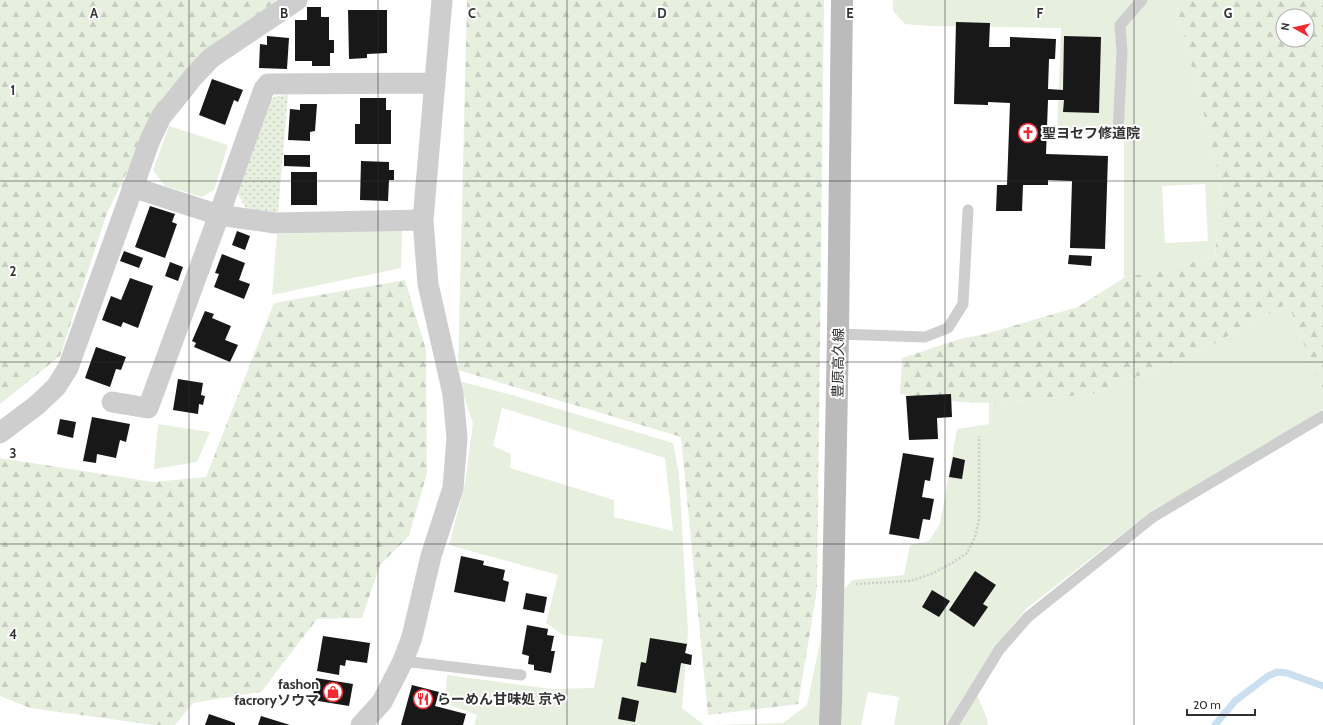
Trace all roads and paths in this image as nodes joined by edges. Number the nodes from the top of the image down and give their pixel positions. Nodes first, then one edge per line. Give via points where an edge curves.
1 (297, 0) edge
2 (442, 0) edge
3 (842, 0) edge
4 (1142, 0) edge
5 (434, 83) junction
6 (1118, 132) dead end
7 (132, 188) junction
8 (968, 210) dead end
9 (219, 215) junction
10 (423, 220) junction
11 (838, 334) junction
12 (112, 402) dead end
13 (1323, 416) edge
14 (0, 433) edge
15 (979, 436) dead end
16 (834, 586) junction
17 (403, 661) junction
18 (521, 675) dead end
19 (361, 725) edge
20 (830, 725) edge
21 (953, 725) edge

1 - 7 street via 212,58 194,76 161,117
2 - 5 street
3 - 11 main road, 豊原高久線
4 - 6 lane via 1120,25 1122,52
5 - 9 street via 268,84
5 - 10 street
7 - 9 street
7 - 14 street via 68,368 51,392
8 - 11 lane via 963,304 948,328 926,337
9 - 10 street via 275,223
9 - 12 street via 148,408
10 - 17 street via 428,284 453,394 457,438 453,488 431,556 412,637
11 - 16 main road, 豊原高久線
13 - 21 lane via 1153,517 1028,617 999,650
15 - 16 path via 979,520 966,553 931,574 910,581
16 - 20 main road, 豊原高久線
17 - 18 lane
17 - 19 street via 382,702

